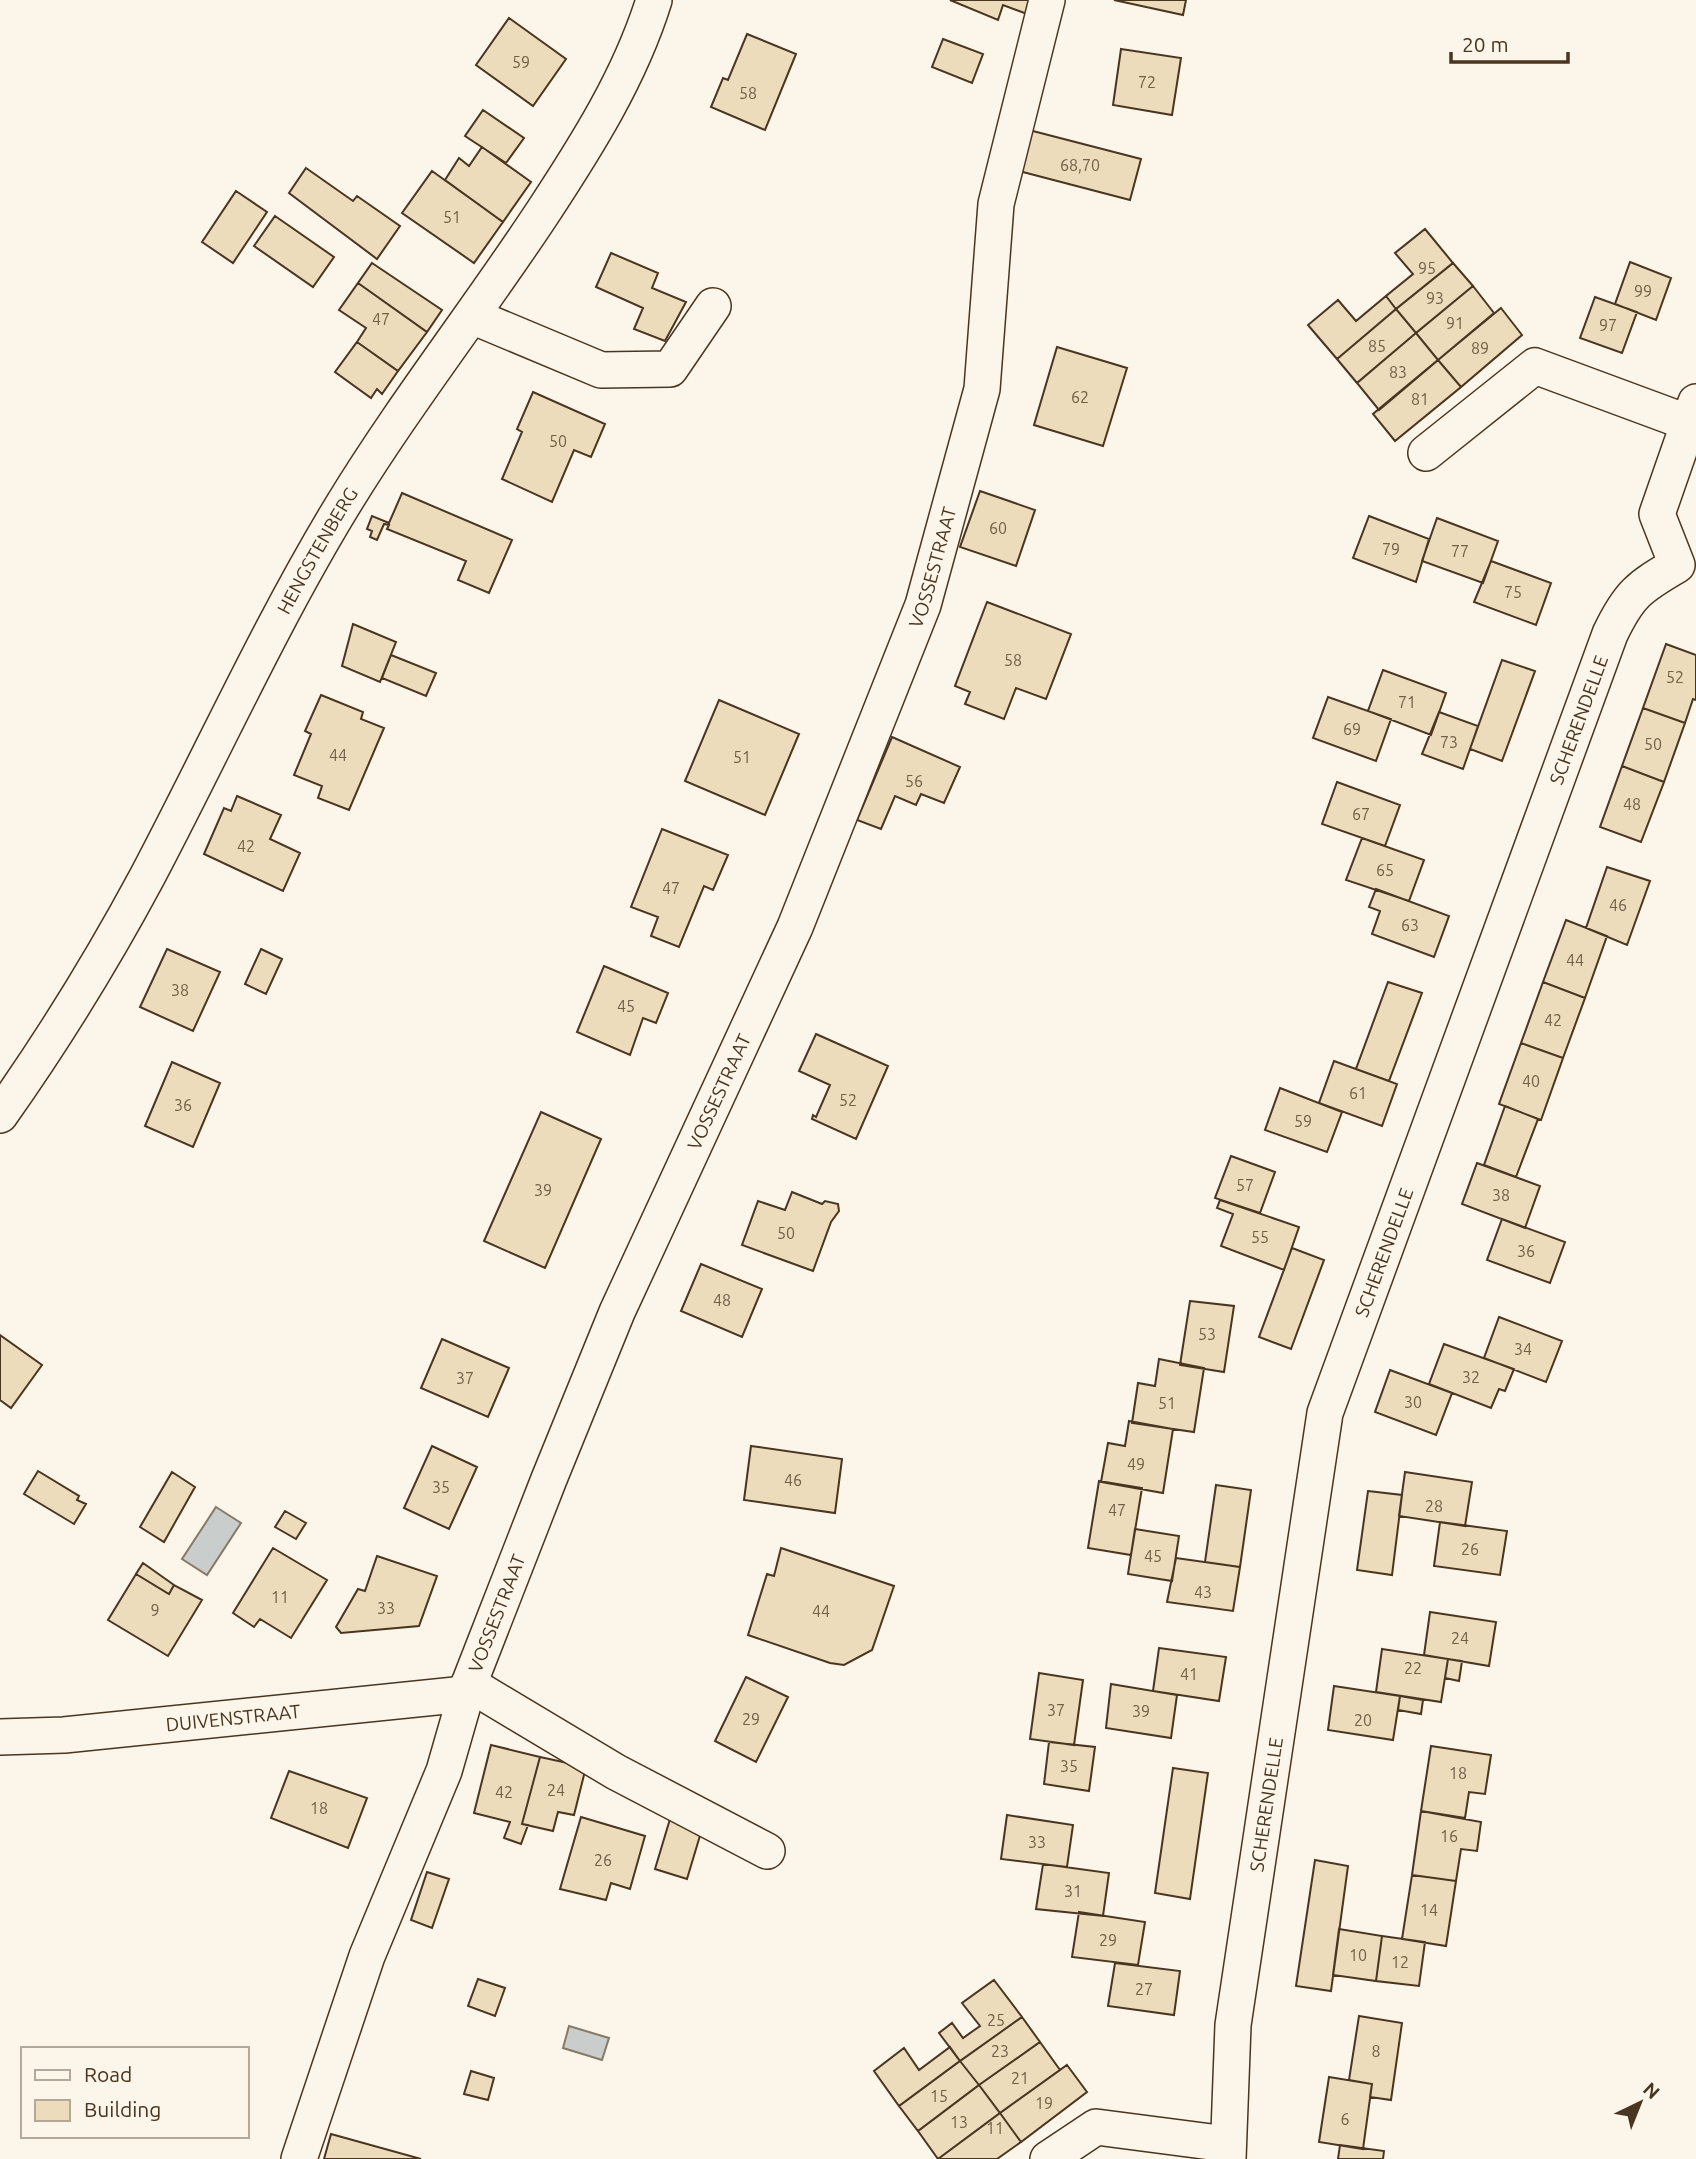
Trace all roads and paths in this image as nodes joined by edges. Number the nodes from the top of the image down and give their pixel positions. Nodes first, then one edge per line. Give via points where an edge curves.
1 (654, 0) edge
2 (1047, 0) edge
3 (713, 306) dead end
4 (472, 316) junction
5 (1692, 413) edge
6 (1426, 453) dead end
7 (1686, 562) edge
8 (0, 1115) edge
9 (467, 1689) junction
10 (0, 1737) edge
11 (767, 1851) dead end
12 (1228, 2151) edge
13 (299, 2159) edge
14 (1048, 2159) edge

1 - 4 street, HENGSTENBERG via 641,42 590,140
2 - 9 street, VOSSESTRAAT via 996,204 982,388 923,605 795,927 617,1312
3 - 4 street via 670,369 601,370
4 - 8 street, HENGSTENBERG via 398,417 339,512 145,880 36,1065
5 - 6 street, SCHERENDELLE via 1535,366
5 - 7 street, SCHERENDELLE via 1657,514
7 - 12 street, SCHERENDELLE via 1643,585 1625,603 1610,634 1325,1413 1233,2025
9 - 10 street, DUIVENSTRAAT via 64,1735
9 - 11 street
9 - 13 street, VOSSESTRAAT via 444,1771 367,1956
12 - 14 street, SCHERENDELLE via 1096,2127

